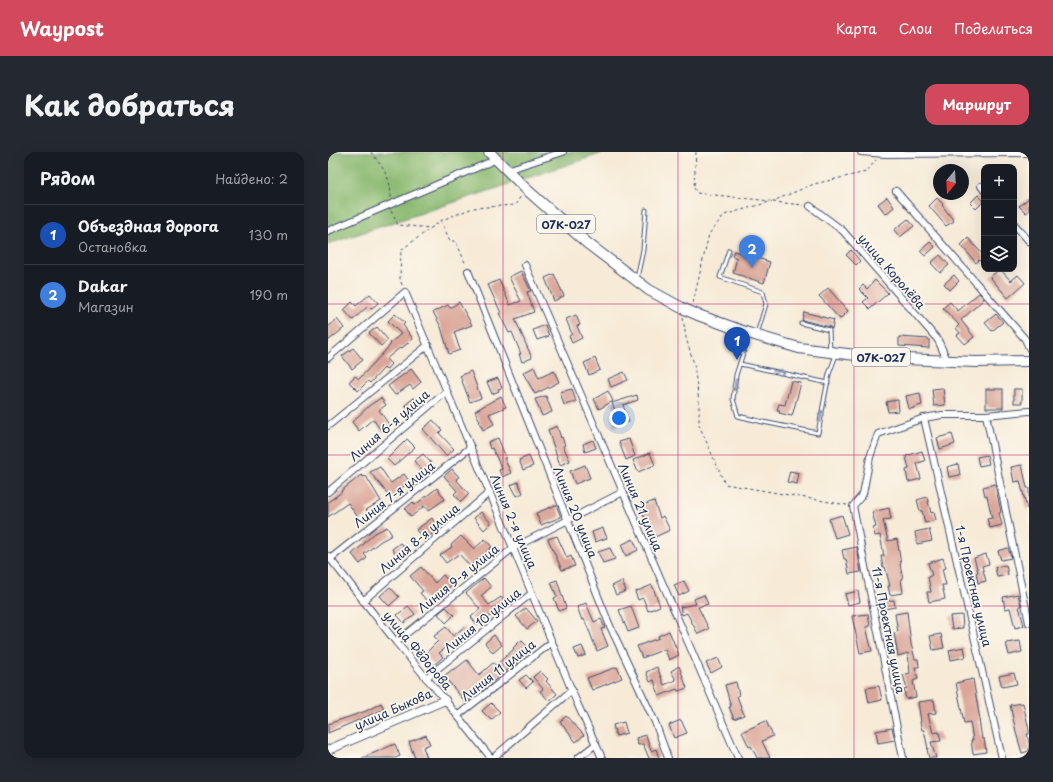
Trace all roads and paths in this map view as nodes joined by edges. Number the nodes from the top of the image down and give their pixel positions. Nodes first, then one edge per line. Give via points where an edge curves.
1 (563, 152) edge
2 (696, 152) edge
3 (860, 152) edge
4 (973, 152) edge
5 (1029, 152) edge
6 (883, 153) edge
7 (493, 156) edge
8 (507, 170) junction
9 (526, 189) junction
10 (896, 191) dead end
11 (771, 201) junction
12 (810, 206) joint
13 (646, 210) dead end
14 (441, 221) junction
15 (1017, 227) edge
16 (328, 231) edge
17 (1029, 241) edge
18 (729, 250) dead end
19 (525, 265) dead end
20 (468, 271) joint
21 (636, 280) junction
22 (405, 292) junction
23 (693, 306) dead end
24 (682, 308) junction
25 (698, 315) junction
26 (801, 323) dead end
27 (752, 335) junction
28 (428, 345) junction
29 (1029, 348) edge
30 (744, 350) junction
31 (833, 353) junction
32 (328, 358) edge
33 (948, 360) junction
34 (1029, 361) edge
35 (740, 364) junction
36 (828, 383) junction
37 (447, 391) junction
38 (1029, 411) edge
39 (986, 415) junction
40 (924, 418) junction
41 (328, 426) edge
42 (471, 447) junction
43 (328, 492) edge
44 (490, 492) junction
45 (623, 492) junction
46 (853, 506) junction
47 (567, 520) junction
48 (513, 548) junction
49 (329, 557) edge
50 (532, 593) junction
51 (363, 600) junction
52 (1029, 623) edge
53 (396, 642) junction
54 (552, 642) junction
55 (426, 678) junction
56 (572, 690) junction
57 (445, 700) junction
58 (457, 716) junction
59 (596, 744) junction
60 (328, 750) edge
61 (492, 758) edge
62 (578, 758) edge
63 (602, 758) edge
64 (668, 758) edge
65 (738, 758) edge
66 (903, 758) edge
67 (1002, 758) edge

1 - 8 street
2 - 11 path via 694,188 697,193
3 - 6 street
4 - 5 street
4 - 6 street
6 - 11 path via 866,172 814,184
7 - 8 main road, 07К-027
7 - 16 street
8 - 9 main road, 07К-027
9 - 14 path via 515,205 473,208
9 - 21 main road, 07К-027 via 587,243
10 - 29 street via 1026,339
11 - 12 path
11 - 23 path via 724,215 709,234
12 - 33 street, улица Королёва via 843,231 938,340
13 - 21 lane via 644,250
14 - 20 path via 450,241 456,241
14 - 22 path via 401,250 400,279
15 - 17 street
18 - 27 lane via 720,277 763,292 766,304
19 - 45 street, Линия 21 улица
20 - 47 street, Линия 20 улица
21 - 24 main road, 07К-027
22 - 28 street, Линия 2-я улица
22 - 32 street
24 - 25 main road, 07К-027
24 - 46 path via 686,338 694,364 699,425 725,484
25 - 27 main road, 07К-027
25 - 30 lane via 734,334 741,340
26 - 31 lane via 829,330
27 - 30 lane
27 - 31 main road, 07К-027 via 799,348
28 - 37 street, Линия 2-я улица
28 - 41 street
30 - 35 lane
31 - 33 main road, 07К-027 via 882,358
31 - 36 lane
33 - 34 main road, 07К-027
35 -> 36 lane
35 -> 36 lane via 733,399 738,416 763,422 818,433
37 - 42 street, Линия 2-я улица
37 - 43 street, Линия 6-я улица
38 - 39 street
39 - 40 street via 942,415
39 - 52 street
40 - 46 street via 878,434 870,457 863,494
40 - 67 street, 1-я Проектная улица
42 - 44 street, Линия 2-я улица
42 - 49 street, Линия 7-я улица
44 - 48 street, Линия 2-я улица
44 - 51 street, Линия 8-я улица
45 - 47 street, Линия 9-я улица
45 - 65 street, Линия 21 улица
46 - 66 street, 11-я Проектная улица
47 - 48 street, Линия 9-я улица
47 - 64 street, Линия 20 улица via 610,626 655,722
48 - 50 street, Линия 2-я улица
48 - 53 street, Линия 9-я улица
49 - 51 street, улица Фёдорова
50 - 54 street, Линия 2-я улица
50 - 55 street, Линия 10 улица
51 - 53 street, улица Фёдорова
53 - 55 street, улица Фёдорова
54 - 56 street, Линия 2-я улица
54 - 58 street, Линия 11 улица
55 - 57 street, улица Фёдорова
56 - 59 street, Линия 2-я улица
56 - 61 street
57 - 58 street, улица Фёдорова
57 - 60 street, улица Быкова
58 - 61 street, улица Фёдорова
59 - 62 street
59 - 63 street, Линия 2-я улица

